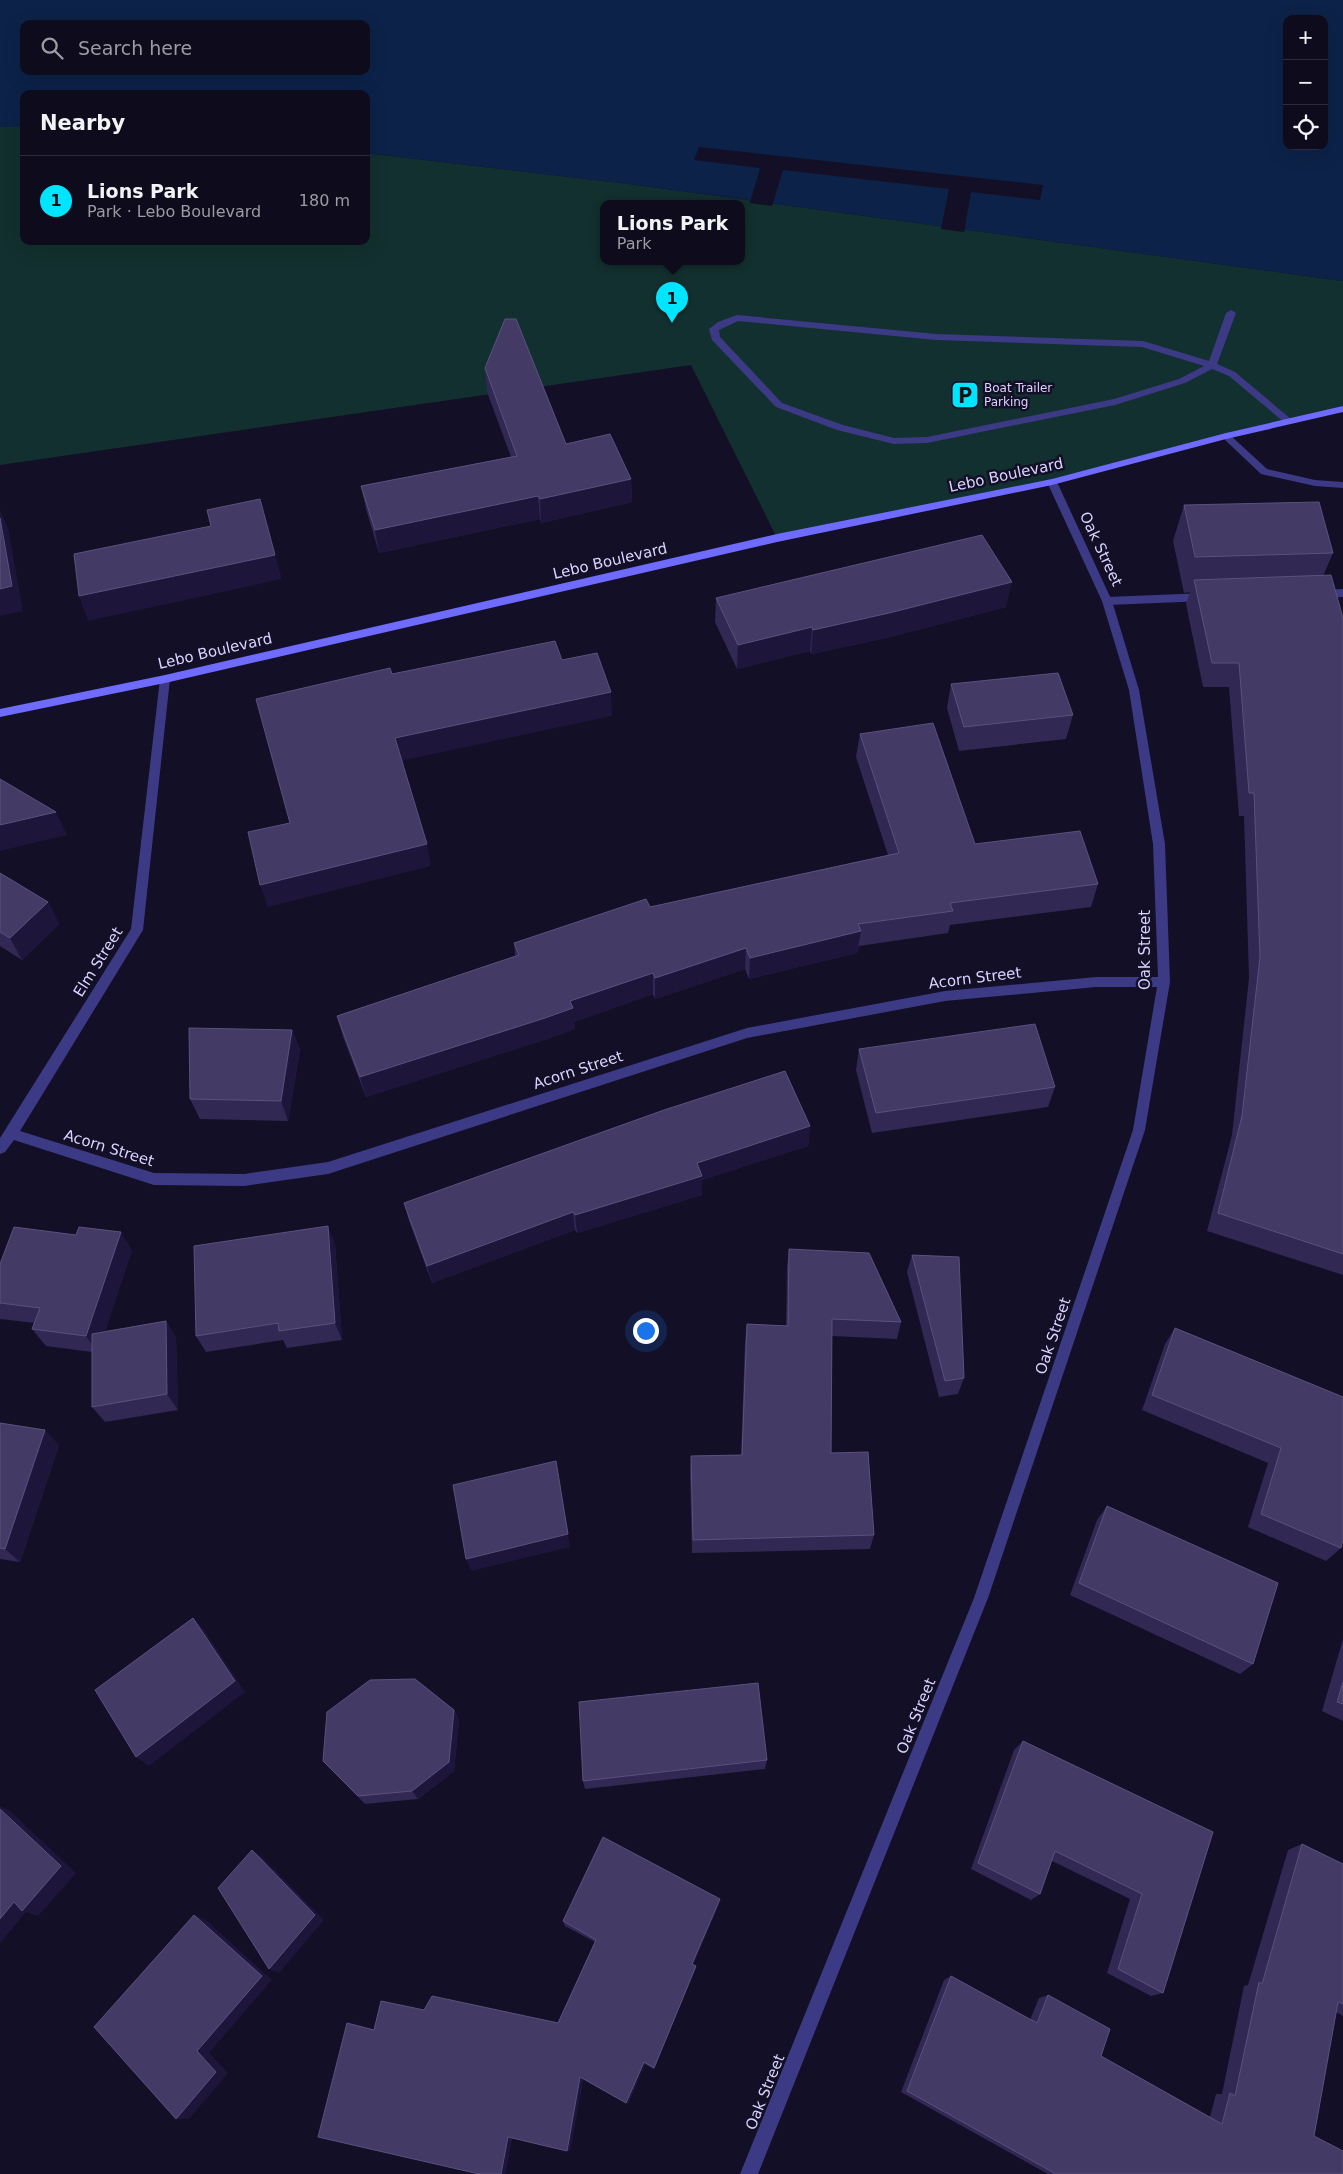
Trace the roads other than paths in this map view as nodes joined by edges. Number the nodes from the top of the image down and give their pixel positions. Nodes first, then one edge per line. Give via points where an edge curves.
1 (1231, 313) dead end
2 (1212, 365) junction
3 (1343, 409) edge
4 (1288, 421) junction
5 (1226, 436) junction
6 (1052, 482) junction
7 (1343, 485) edge
8 (1343, 593) edge
9 (1314, 594) edge
10 (1217, 597) edge
11 (1107, 601) junction
12 (165, 678) junction
13 (0, 713) edge
14 (1164, 982) junction
15 (11, 1134) junction
16 (0, 1148) edge
17 (749, 2174) edge

1 - 2 street
2 - 2 street via 1182,381 1116,402 927,440 894,441 840,428 779,405 715,338 714,329 737,318 936,337 1143,344
2 - 4 street via 1232,374
3 - 4 main road, Lebo Boulevard
4 - 5 main road, Lebo Boulevard
5 - 6 main road, Lebo Boulevard
5 - 7 street via 1264,472 1315,483
6 - 11 street, Oak Street
6 - 12 main road, Lebo Boulevard via 769,540
8 - 9 street
10 - 11 street
11 - 14 street, Oak Street via 1134,690 1158,835
12 - 13 main road, Lebo Boulevard
12 - 15 street, Elm Street via 137,930
14 - 15 street, Acorn Street via 1096,982 945,996 747,1033 328,1168 244,1180 154,1179
14 - 17 street, Oak Street via 1140,1130 981,1598
15 - 16 street, Elm Street

